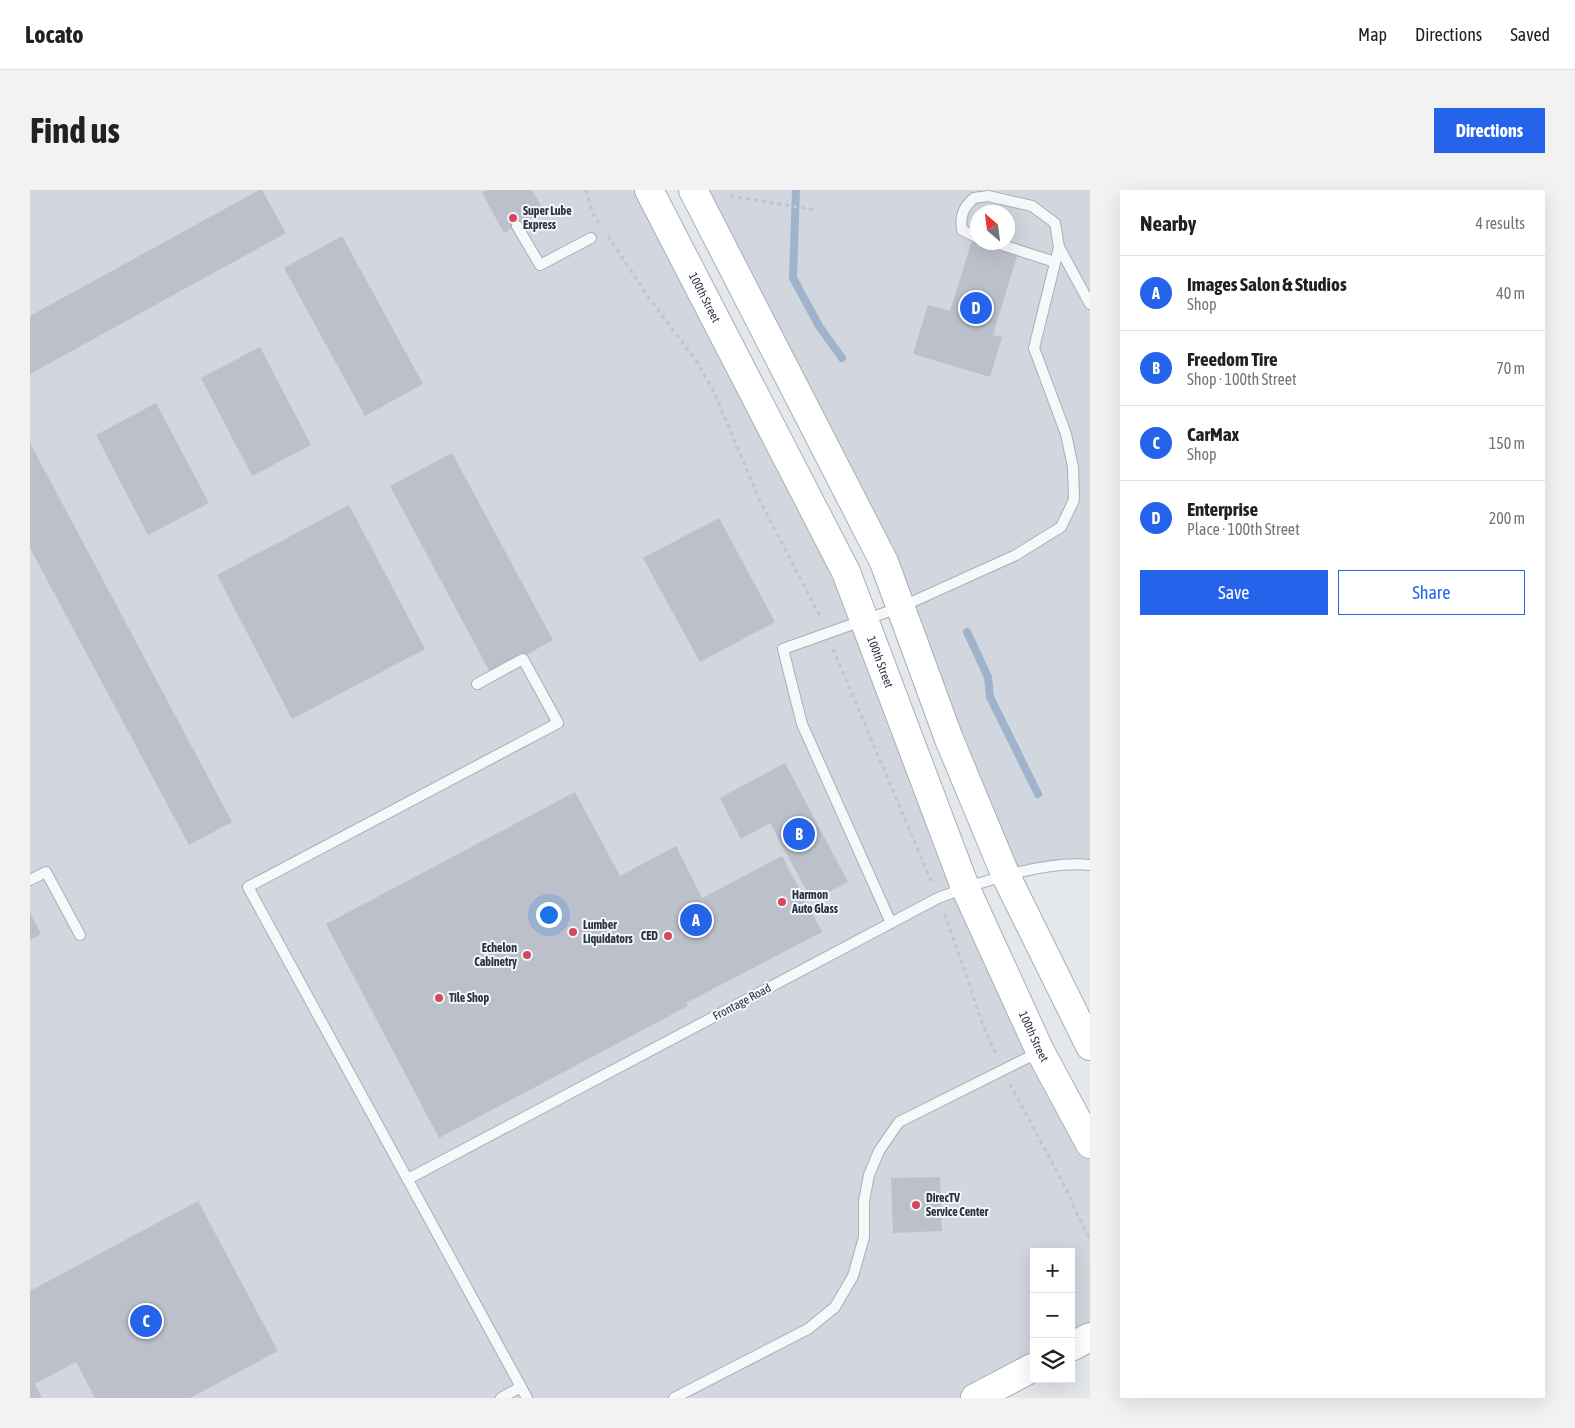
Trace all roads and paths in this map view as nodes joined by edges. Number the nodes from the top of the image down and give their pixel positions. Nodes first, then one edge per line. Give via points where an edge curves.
1 (586, 190) edge
2 (649, 190) edge
3 (693, 190) edge
4 (730, 196) dead end
5 (816, 210) dead end
6 (516, 226) dead end
7 (970, 234) edge
8 (590, 238) dead end
9 (1059, 247) junction
10 (1015, 249) edge
11 (1055, 262) junction
12 (1090, 304) edge
13 (901, 607) junction
14 (864, 621) junction
15 (828, 635) junction
16 (477, 684) dead end
17 (1090, 865) edge
18 (1006, 876) junction
19 (30, 880) edge
20 (965, 887) junction
21 (938, 898) junction
22 (891, 923) junction
23 (80, 935) dead end
24 (1090, 1046) edge
25 (1040, 1051) junction
26 (1003, 1068) junction
27 (1090, 1144) edge
28 (408, 1179) junction
29 (1090, 1239) edge
30 (1090, 1337) edge
31 (1075, 1345) edge
32 (1030, 1369) edge
33 (521, 1387) junction
34 (501, 1398) edge
35 (527, 1398) edge
36 (674, 1398) edge
37 (975, 1398) edge

1 - 15 path via 592,212 697,362 714,392 760,501
2 - 14 main road, 100th Street via 846,572
3 - 13 main road via 884,562
4 - 5 path
6 - 8 lane via 540,265
7 - 9 lane via 962,230 961,213 974,198 988,196 1032,206 1055,223
9 - 11 lane
9 - 12 lane
10 - 11 lane
11 - 13 lane via 1034,348 1066,434 1073,467 1074,500 1061,527 1016,556
13 - 14 lane
13 - 18 main road via 949,739
14 - 15 lane
14 - 20 main road, 100th Street
15 - 21 path
15 - 22 lane via 783,649 802,724
16 - 28 lane via 523,659 558,723 248,886
17 - 18 lane, Frontage Road
18 - 20 lane, Frontage Road
18 - 24 main road
19 - 23 lane via 46,872
20 - 21 lane, Frontage Road
20 - 25 main road, 100th Street
21 - 22 lane, Frontage Road
21 - 26 path via 984,1028
22 - 28 lane, Frontage Road
25 - 26 lane
25 - 27 main road, 100th Street
26 - 29 path
26 - 36 lane via 899,1122 879,1151 869,1175 864,1201 864,1237 853,1276 835,1307 808,1329
28 - 33 lane
30 - 31 main road
32 - 37 main road
33 - 34 lane
33 - 35 lane

